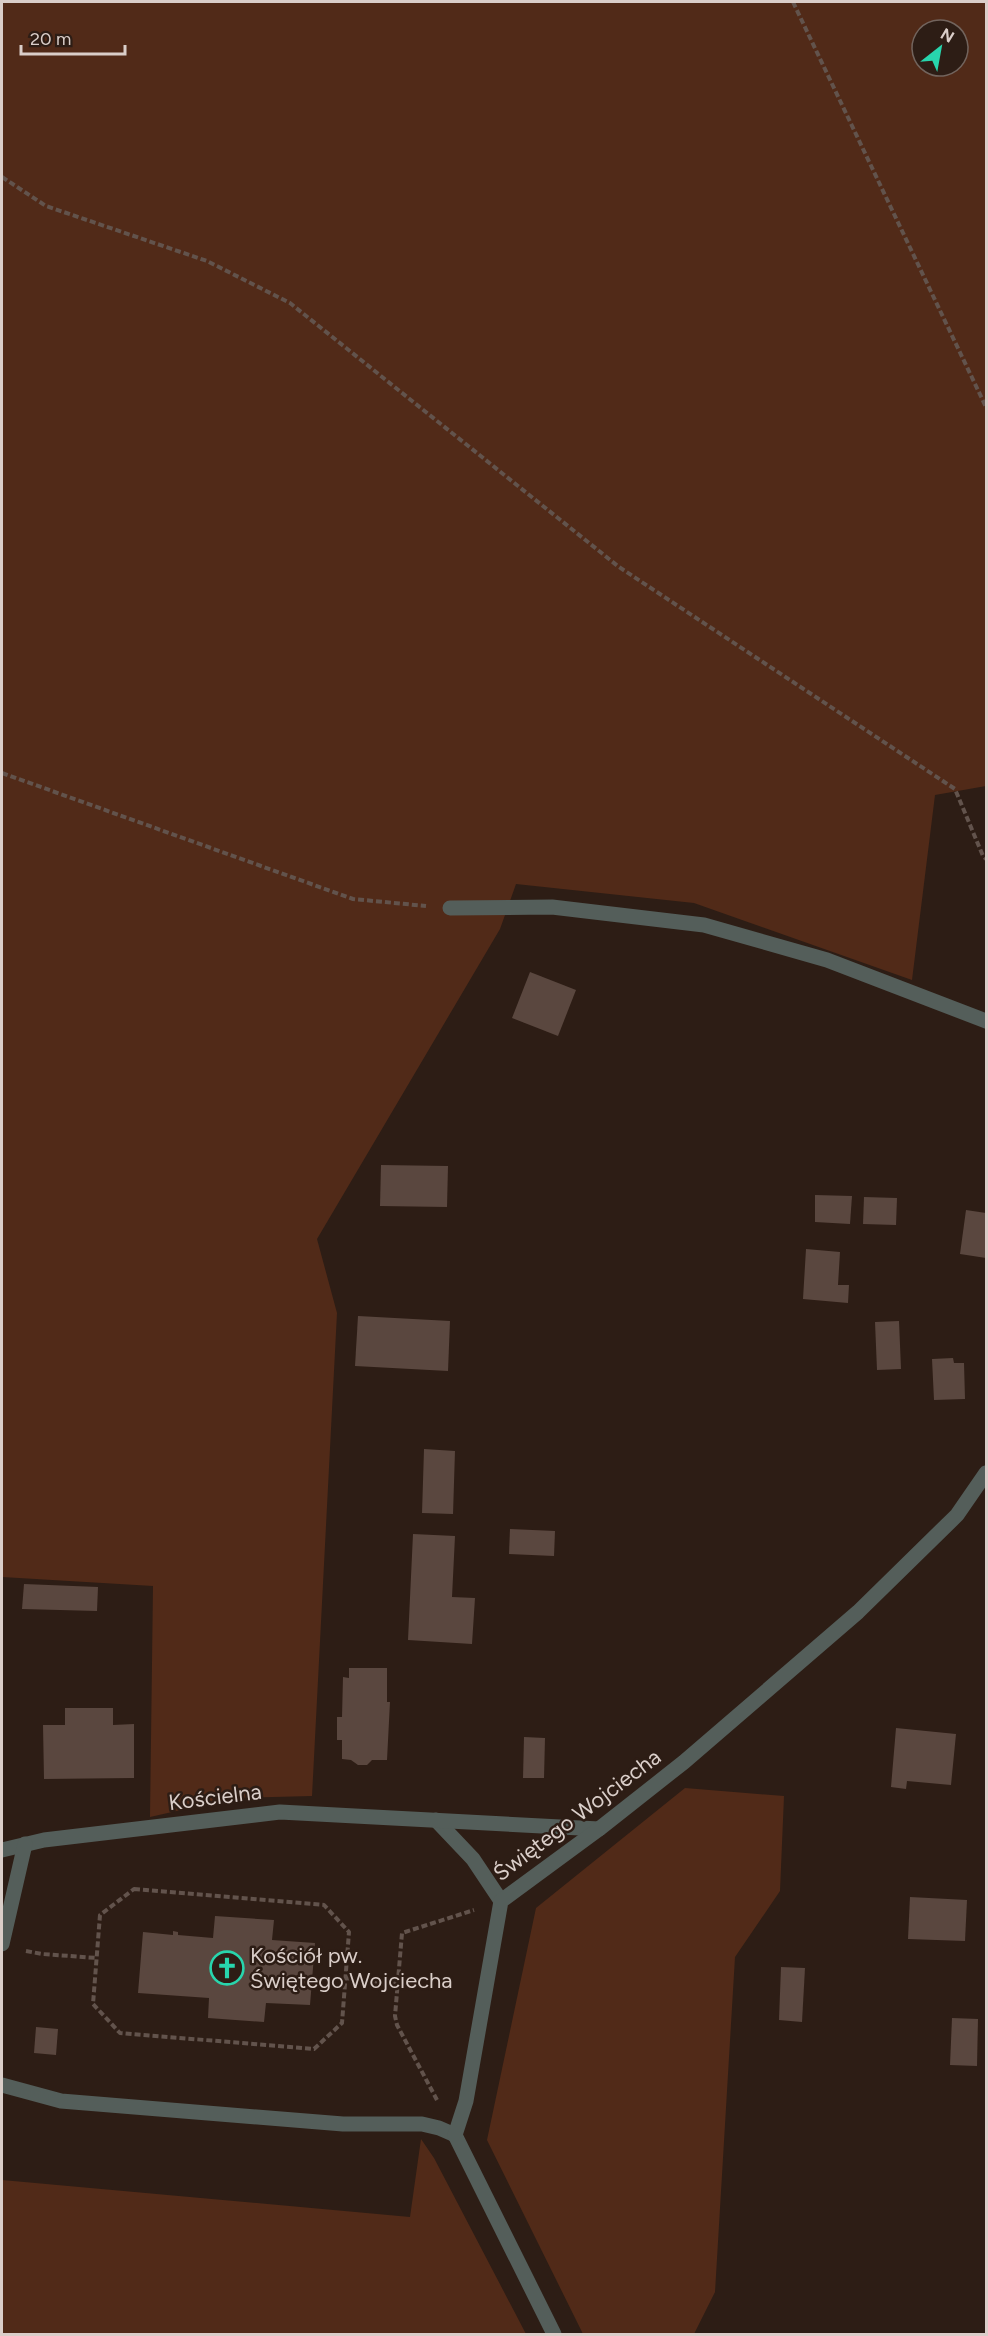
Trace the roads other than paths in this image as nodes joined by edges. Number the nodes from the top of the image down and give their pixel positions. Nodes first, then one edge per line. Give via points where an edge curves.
1 (450, 908) road end
2 (987, 1021) edge
3 (987, 1473) edge
4 (436, 1820) junction
5 (599, 1829) junction
6 (25, 1844) junction
7 (2, 1850) edge
8 (501, 1901) junction
9 (2, 1944) edge
10 (2, 2085) edge
11 (455, 2135) junction
12 (554, 2334) edge

1 - 2 street via 552,907 704,925 827,960
3 - 5 street, Świętego Wojciecha via 957,1515 858,1612 684,1762
4 - 5 street, Kościelna
4 - 6 street, Kościelna via 280,1812
4 - 8 street via 473,1859
5 - 8 street, Świętego Wojciecha
6 - 7 street, Kościelna
6 - 9 street
8 - 11 street, Świętego Wojciecha via 466,2101
10 - 11 street via 62,2101 343,2124 422,2124
11 - 12 street

